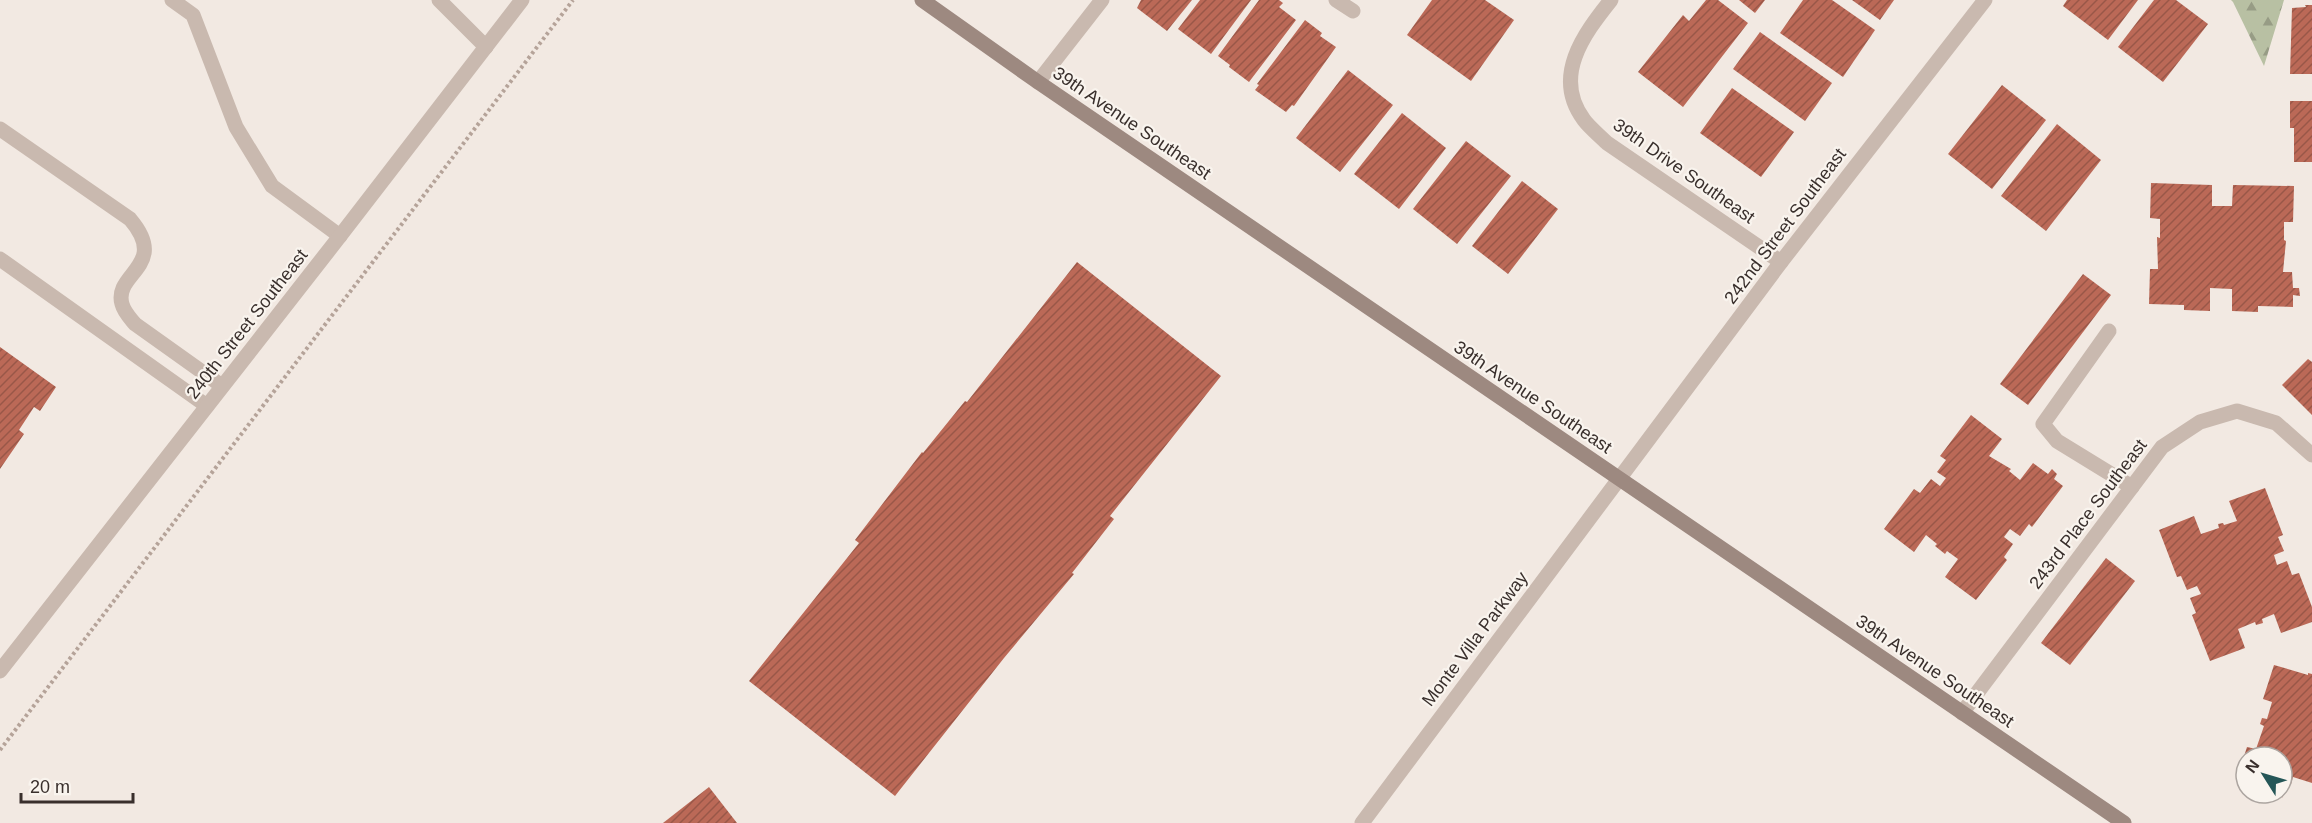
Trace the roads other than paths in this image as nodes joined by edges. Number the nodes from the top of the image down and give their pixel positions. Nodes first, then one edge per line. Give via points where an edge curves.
1 (172, 0) edge
2 (439, 0) edge
3 (522, 0) edge
4 (922, 0) edge
5 (1102, 0) edge
6 (1336, 0) edge
7 (1611, 0) edge
8 (1985, 0) edge
9 (1353, 11) dead end
10 (486, 47) junction
11 (1038, 82) junction
12 (0, 129) edge
13 (340, 237) junction
14 (0, 259) edge
15 (1781, 262) junction
16 (2109, 331) dead end
17 (222, 386) junction
18 (207, 406) junction
19 (2312, 455) edge
20 (1619, 479) junction
21 (2132, 487) junction
22 (0, 671) edge
23 (1962, 713) junction
24 (1362, 823) edge
25 (2124, 823) edge

1 - 13 street via 193,15 236,127 272,186
2 - 10 street
3 - 10 street, 240th Street Southeast
4 - 11 main road, 39th Avenue Southeast
5 - 11 street
6 - 9 street
7 - 15 street, 39th Drive Southeast via 1581,42 1570,71 1574,104 1584,121 1607,142
8 - 15 street, 242nd Street Southeast
10 - 13 street, 240th Street Southeast
11 - 20 main road, 39th Avenue Southeast
12 - 17 street via 130,219 140,230 145,245 142,263 121,292 126,314
13 - 17 street, 240th Street Southeast
14 - 18 street
15 - 20 street, 242nd Street Southeast
16 - 21 street via 2043,424 2057,441
17 - 18 street, 240th Street Southeast
18 - 22 street, 240th Street Southeast
19 - 21 street, 243rd Place Southeast via 2276,423 2237,411 2200,422 2162,447
20 - 23 main road, 39th Avenue Southeast
20 - 24 street, Monte Villa Parkway
21 - 23 street, 243rd Place Southeast
23 - 25 main road, 39th Avenue Southeast

